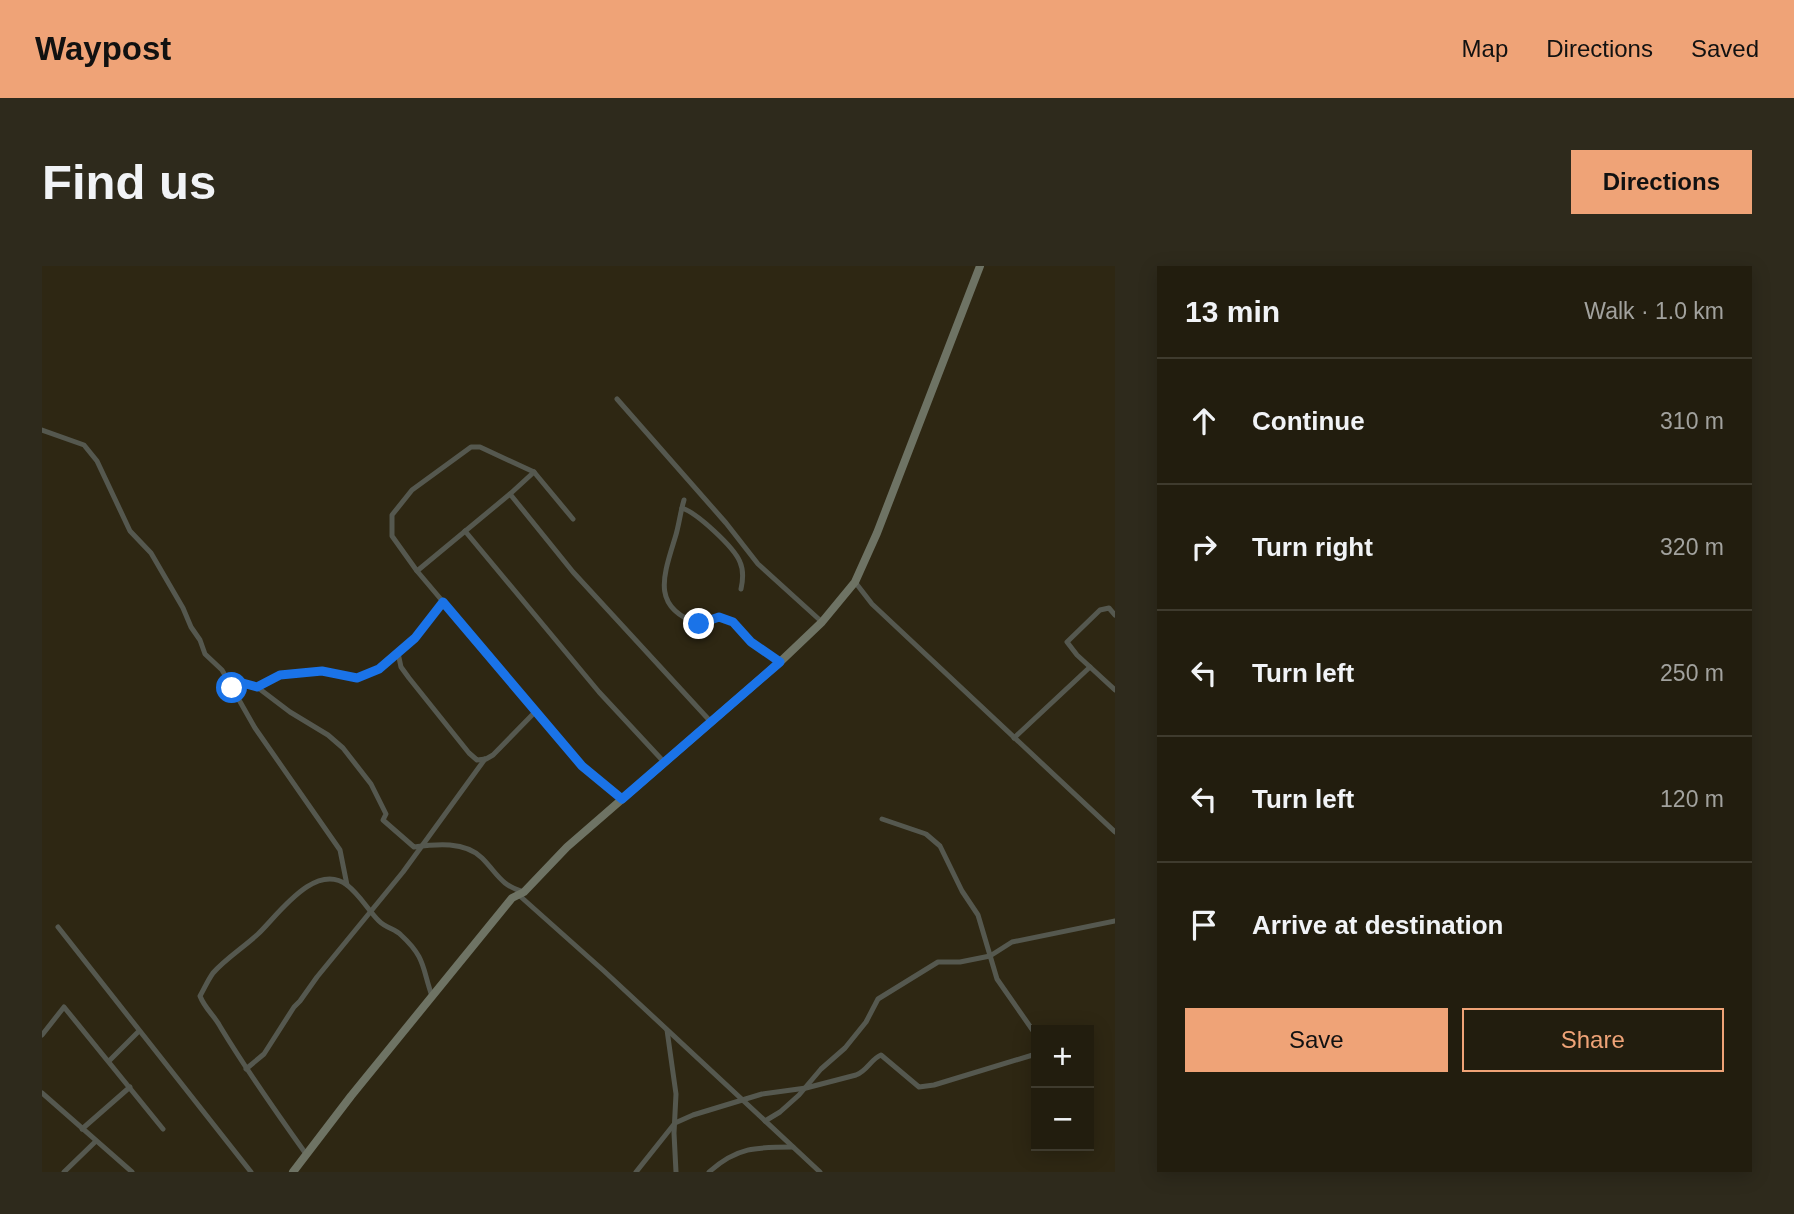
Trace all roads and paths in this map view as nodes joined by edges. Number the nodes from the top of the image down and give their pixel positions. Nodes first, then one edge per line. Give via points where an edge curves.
1 (980, 266) edge
2 (617, 399) dead end
3 (42, 430) edge
4 (534, 472) junction
5 (510, 494) junction
6 (684, 500) dead end
7 (682, 508) junction
8 (573, 519) dead end
9 (465, 531) junction
10 (416, 571) junction
11 (855, 582) junction
12 (741, 590) dead end
13 (443, 602) junction
14 (1115, 615) edge
15 (822, 622) junction
16 (398, 653) junction
17 (780, 662) junction
18 (1090, 667) junction
19 (228, 679) junction
20 (257, 687) junction
21 (1115, 690) edge
22 (536, 711) junction
23 (711, 722) junction
24 (1014, 738) junction
25 (485, 759) junction
26 (664, 762) junction
27 (622, 799) junction
28 (882, 819) dead end
29 (1115, 832) edge
30 (423, 845) junction
31 (347, 885) junction
32 (524, 892) junction
33 (372, 910) junction
34 (1115, 921) edge
35 (58, 927) dead end
36 (990, 956) junction
37 (432, 996) junction
38 (1031, 1028) edge
39 (667, 1030) junction
40 (139, 1031) junction
41 (42, 1035) edge
42 (1031, 1056) edge
43 (109, 1061) junction
44 (246, 1069) junction
45 (130, 1087) junction
46 (806, 1088) junction
47 (42, 1093) edge
48 (741, 1099) junction
49 (765, 1121) junction
50 (675, 1123) junction
51 (82, 1129) junction
52 (163, 1129) dead end
53 (96, 1141) junction
54 (793, 1147) junction
55 (306, 1154) junction
56 (64, 1172) edge
57 (132, 1172) edge
58 (251, 1172) edge
59 (293, 1172) edge
60 (636, 1172) edge
61 (676, 1172) edge
62 (709, 1172) edge
63 (820, 1172) edge

1 - 11 main road
2 - 15 street via 758,564
3 - 19 street via 84,445 92,453 130,531 151,553 205,654
4 - 5 street
4 - 8 street
4 - 10 street via 471,447 422,482 392,515 392,536
5 - 9 street
5 - 23 street via 573,572
6 - 7 street
7 - 12 street via 701,520 740,560
7 - 17 street via 664,573 668,606 683,619 699,624 719,617 733,622 751,642
9 - 10 street
9 - 26 street via 599,692
10 - 13 street
11 - 15 main road
11 - 24 street via 872,604
13 - 16 street
13 - 22 street
14 - 18 street via 1109,608 1100,610 1068,639
15 - 17 main road
16 - 20 street via 379,669 357,678 322,671 280,675
16 - 25 street via 401,667 436,713 469,753 477,760
17 - 23 main road
18 - 21 street
18 - 24 street
19 - 20 street
19 - 31 street via 255,728 340,850
20 - 30 street via 343,748 371,784 387,825 414,847
22 - 25 street
22 - 27 street via 582,766
23 - 26 main road
24 - 29 street
25 - 30 street
26 - 27 main road
27 - 32 main road
28 - 36 street via 926,834 940,845 978,915
30 - 32 street via 467,847 509,888
30 - 33 street
31 - 33 street
31 - 44 street via 327,879 309,884 208,982 201,996 203,1003
32 - 37 main road via 512,898
32 - 39 street via 521,897
33 - 37 street via 386,928 400,933 423,961
33 - 44 street via 294,1007 264,1054
34 - 36 street via 1012,942
35 - 40 street
36 - 38 street via 997,979
36 - 46 street via 938,962 878,999 852,1039
37 - 55 main road
39 - 48 street
39 - 50 street via 677,1094
40 - 43 street
40 - 58 street
41 - 43 street via 64,1007
42 - 46 street via 919,1087 881,1055 862,1073
43 - 45 street
44 - 55 street
45 - 51 street
45 - 52 street
46 - 48 street
46 - 49 street
47 - 51 street
48 - 49 street
48 - 50 street
49 - 54 street
50 - 60 street
50 - 61 street
51 - 53 street
53 - 56 street
53 - 57 street
54 - 62 street via 733,1154
54 - 63 street
55 - 59 main road

